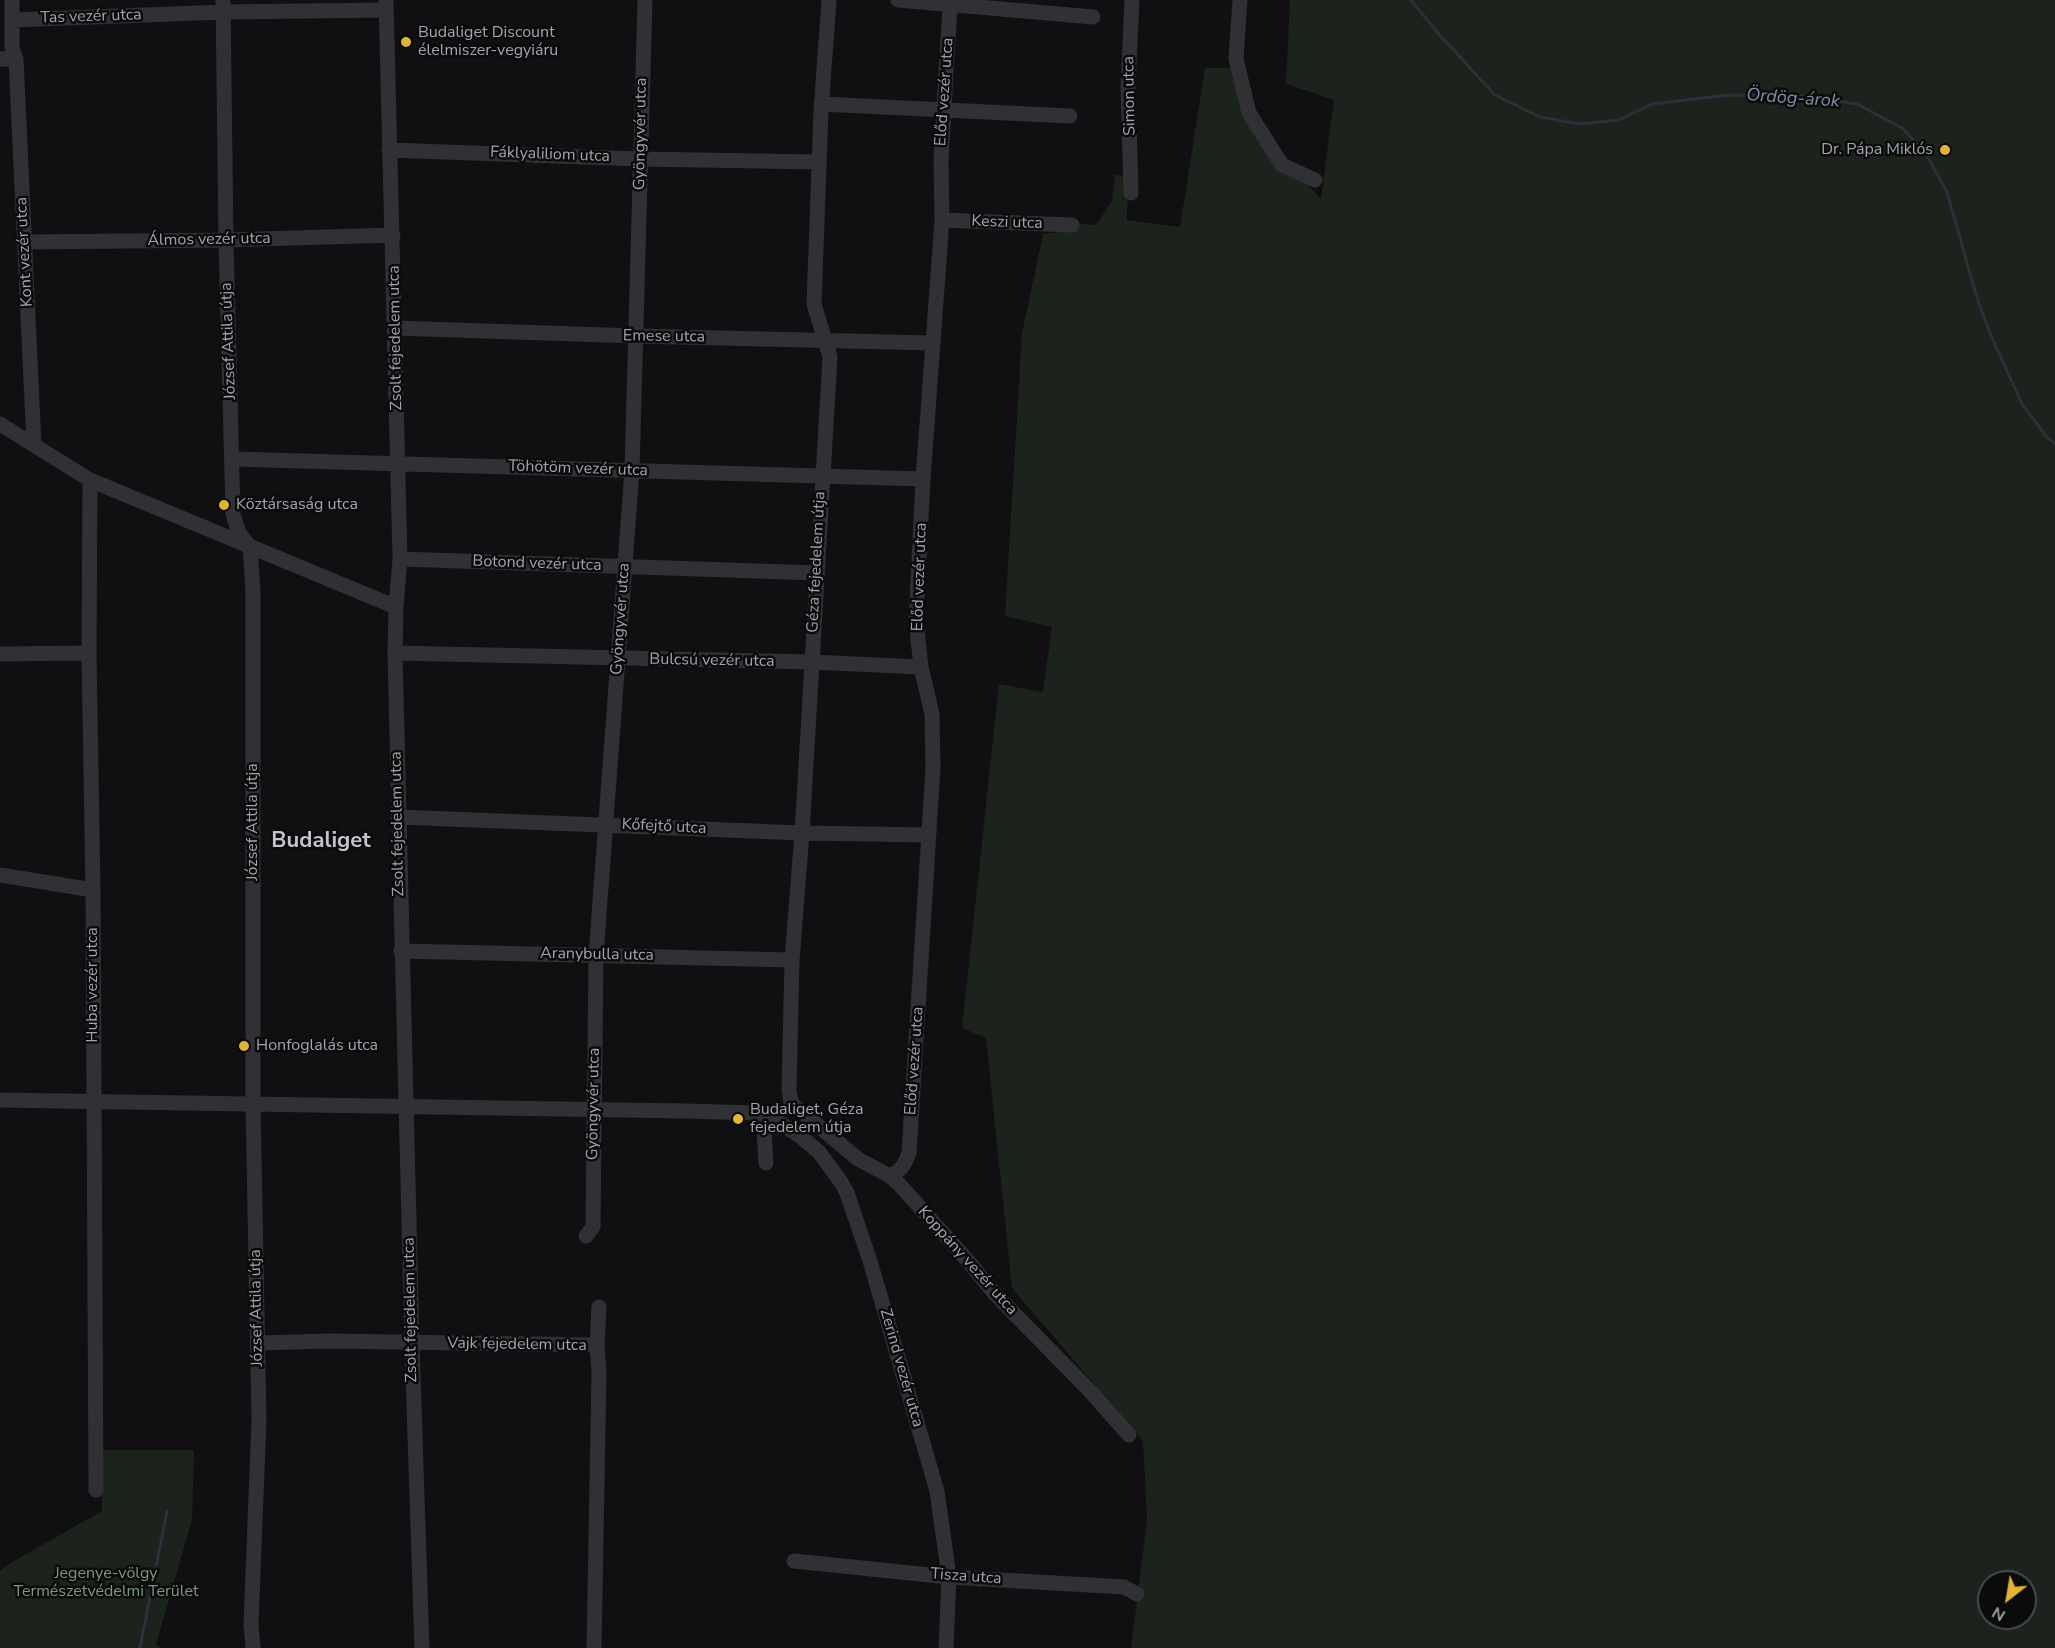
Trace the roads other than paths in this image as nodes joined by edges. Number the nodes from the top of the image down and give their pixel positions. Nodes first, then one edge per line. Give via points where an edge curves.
1 (12, 0) edge
2 (22, 0) edge
3 (645, 0) edge
4 (829, 0) edge
5 (898, 0) edge
6 (1132, 0) edge
7 (1240, 0) edge
8 (386, 5) edge
9 (950, 5) junction
10 (223, 6) edge
11 (1093, 17) dead end
12 (17, 20) junction
13 (16, 58) junction
14 (0, 59) edge
15 (821, 104) junction
16 (945, 109) junction
17 (1070, 116) dead end
18 (390, 150) junction
19 (640, 159) junction
20 (819, 162) junction
21 (1315, 180) dead end
22 (1131, 193) dead end
23 (942, 220) junction
24 (1072, 225) dead end
25 (393, 235) junction
26 (226, 240) junction
27 (25, 242) junction
28 (395, 328) junction
29 (636, 336) junction
30 (825, 341) junction
31 (933, 343) junction
32 (0, 424) edge
33 (34, 445) junction
34 (233, 459) junction
35 (399, 464) junction
36 (632, 470) junction
37 (822, 477) junction
38 (923, 479) junction
39 (90, 480) junction
40 (250, 547) junction
41 (400, 559) junction
42 (625, 567) junction
43 (817, 573) junction
44 (396, 607) junction
45 (89, 653) junction
46 (394, 653) junction
47 (0, 654) edge
48 (618, 659) junction
49 (811, 662) junction
50 (921, 667) junction
51 (398, 818) junction
52 (606, 825) junction
53 (802, 833) junction
54 (929, 835) junction
55 (0, 875) edge
56 (93, 890) junction
57 (401, 951) junction
58 (596, 955) junction
59 (792, 960) junction
60 (0, 1100) edge
61 (93, 1102) junction
62 (253, 1103) junction
63 (791, 1103) junction
64 (406, 1106) junction
65 (594, 1109) junction
66 (770, 1117) junction
67 (766, 1163) dead end
68 (890, 1176) junction
69 (586, 1236) dead end
70 (599, 1307) dead end
71 (258, 1343) junction
72 (412, 1344) junction
73 (597, 1345) junction
74 (1130, 1435) dead end
75 (96, 1490) dead end
76 (794, 1561) dead end
77 (949, 1577) junction
78 (1137, 1594) dead end
79 (253, 1648) edge
80 (422, 1648) edge
81 (594, 1648) edge
82 (946, 1648) edge

1 - 12 street, Kont vezér utca
2 - 12 street, Kont vezér utca
3 - 19 street, Gyöngyvér utca
4 - 15 street, Géza fejedelem útja
5 - 9 street
6 - 22 street, Simon utca via 1128,86
7 - 21 street via 1236,59 1249,113 1282,165
8 - 10 street, Tas vezér utca
8 - 18 street, Zsolt fejedelem utca
9 - 11 street
9 - 16 street, Előd vezér utca
10 - 12 street, Tas vezér utca
10 - 26 street, József Attila útja
12 - 13 street, Kont vezér utca via 12,47
13 - 14 street
13 - 27 street, Kont vezér utca
15 - 16 street
15 - 20 street, Géza fejedelem útja
16 - 17 street
16 - 23 street, Előd vezér utca
18 - 19 street, Fáklyaliliom utca
18 - 25 street, Zsolt fejedelem utca
19 - 20 street, Fáklyaliliom utca
19 - 29 street, Gyöngyvér utca
20 - 30 street, Géza fejedelem útja via 814,304
23 - 24 street, Keszi utca
23 - 31 street, Előd vezér utca
25 - 26 street, Álmos vezér utca
25 - 28 street, Zsolt fejedelem utca
26 - 27 street, Álmos vezér utca
26 - 34 street, József Attila útja
27 - 33 street, Kont vezér utca
28 - 29 street, Emese utca
28 - 35 street, Zsolt fejedelem utca
29 - 30 street, Emese utca
29 - 36 street, Gyöngyvér utca
30 - 31 street, Emese utca
30 - 37 street, Géza fejedelem útja via 830,357
31 - 38 street, Előd vezér utca
32 - 33 street
33 - 39 street
34 - 35 street, Töhötöm vezér utca
34 - 40 street, József Attila útja via 233,514 239,533
35 - 36 street, Töhötöm vezér utca
35 - 41 street, Zsolt fejedelem utca
36 - 37 street, Töhötöm vezér utca
36 - 42 street, Gyöngyvér utca
37 - 38 street, Töhötöm vezér utca
37 - 43 street, Géza fejedelem útja
38 - 50 street, Előd vezér utca via 916,620
39 - 40 street
39 - 45 street, Huba vezér utca
40 - 44 street
40 - 62 street, József Attila útja
41 - 42 street, Botond vezér utca
41 - 44 street, Zsolt fejedelem utca
42 - 43 street, Botond vezér utca
42 - 48 street, Gyöngyvér utca
43 - 49 street, Géza fejedelem útja
44 - 46 street, Zsolt fejedelem utca
45 - 47 street
45 - 56 street, Huba vezér utca
46 - 48 street, Bulcsú vezér utca
46 - 51 street, Zsolt fejedelem utca
48 - 49 street, Bulcsú vezér utca
48 - 52 street, Gyöngyvér utca
49 - 50 street, Bulcsú vezér utca
49 - 53 street, Géza fejedelem útja
50 - 54 street, Előd vezér utca via 932,714
51 - 52 street, Kőfejtő utca
51 - 57 street, Zsolt fejedelem utca
52 - 53 street, Kőfejtő utca
52 - 58 street, Gyöngyvér utca
53 - 54 street, Kőfejtő utca
53 - 59 street, Géza fejedelem útja
54 - 68 street, Előd vezér utca via 909,1153 904,1166
55 - 56 street
56 - 61 street, Huba vezér utca
57 - 58 street, Aranybulla utca
57 - 64 street, Zsolt fejedelem utca
58 - 59 street, Aranybulla utca
58 - 65 street, Gyöngyvér utca
59 - 63 street, Géza fejedelem útja
60 - 61 street
61 - 62 street
61 - 75 street, Huba vezér utca
62 - 64 street
62 - 71 street, József Attila útja
63 - 66 street
63 - 68 street, Koppány vezér utca via 858,1159
64 - 65 street
64 - 72 street, Zsolt fejedelem utca
65 - 66 street
65 - 69 street, Gyöngyvér utca via 593,1227
66 - 67 street
66 - 77 street, Zerind vezér utca via 819,1152 842,1182 852,1205 936,1491
68 - 74 street, Koppány vezér utca via 994,1294
70 - 73 street
71 - 72 street, Vajk fejedelem utca
71 - 79 street, József Attila útja via 258,1473 250,1624
72 - 73 street, Vajk fejedelem utca
72 - 80 street, Zsolt fejedelem utca
73 - 81 street
76 - 77 street, Tisza utca
77 - 78 street, Tisza utca via 1124,1587
77 - 82 street, Zerind vezér utca

